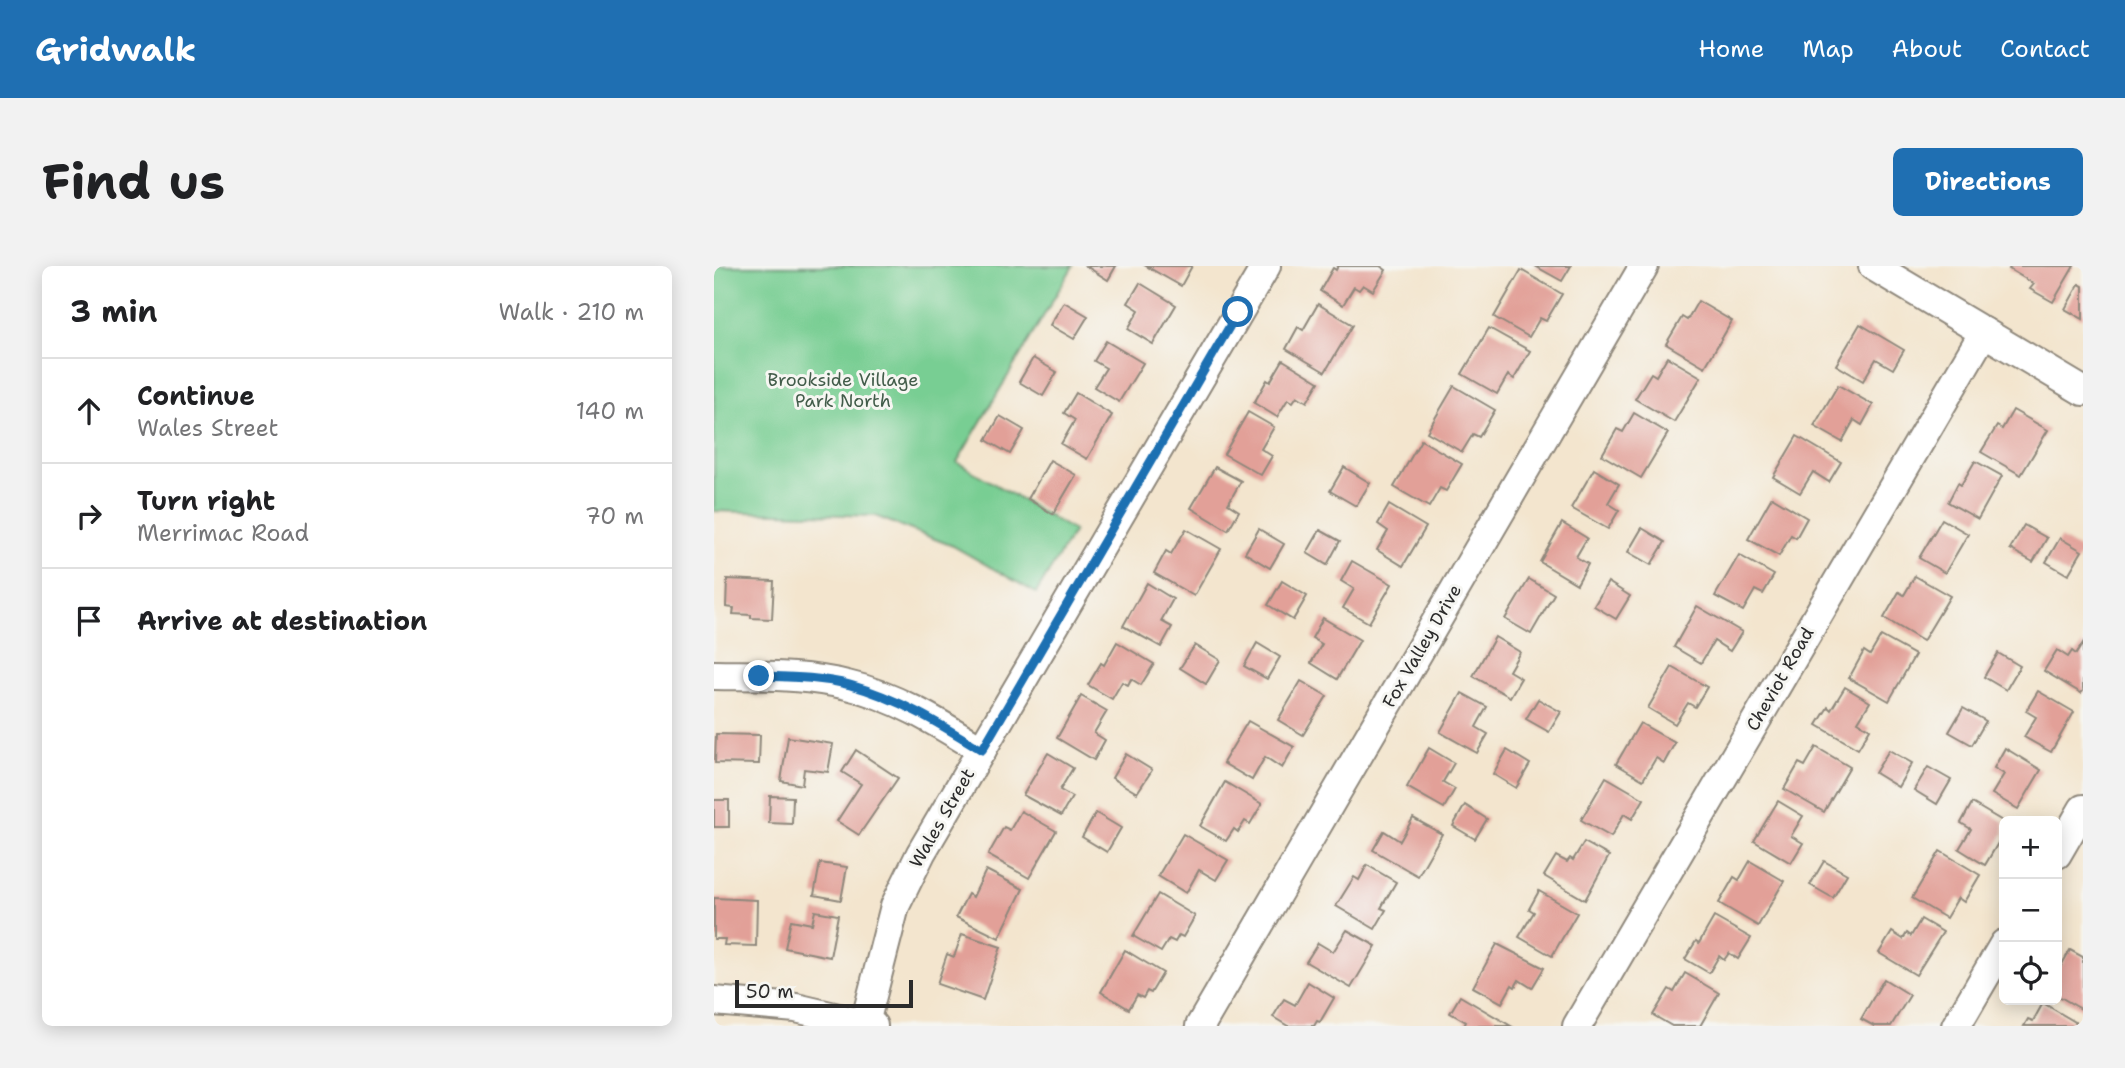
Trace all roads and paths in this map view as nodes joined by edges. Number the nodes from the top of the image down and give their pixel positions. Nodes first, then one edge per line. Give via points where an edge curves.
1 (1266, 266) edge
2 (1644, 266) edge
3 (1873, 266) edge
4 (1983, 332) junction
5 (2083, 391) edge
6 (714, 675) edge
7 (982, 750) junction
8 (2083, 809) edge
9 (2062, 845) edge
10 (1999, 953) edge
11 (714, 1001) edge
12 (869, 1024) edge
13 (1200, 1026) edge
14 (1577, 1026) edge
15 (1956, 1026) edge

1 - 7 street, Wales Street
2 - 13 street, Fox Valley Drive
3 - 4 street
4 - 5 street
4 - 14 street, Cheviot Road
6 - 7 street via 803,677 851,685 897,702
7 - 12 street, Wales Street via 895,906
8 - 9 street
10 - 15 street
11 - 12 street via 796,1008

